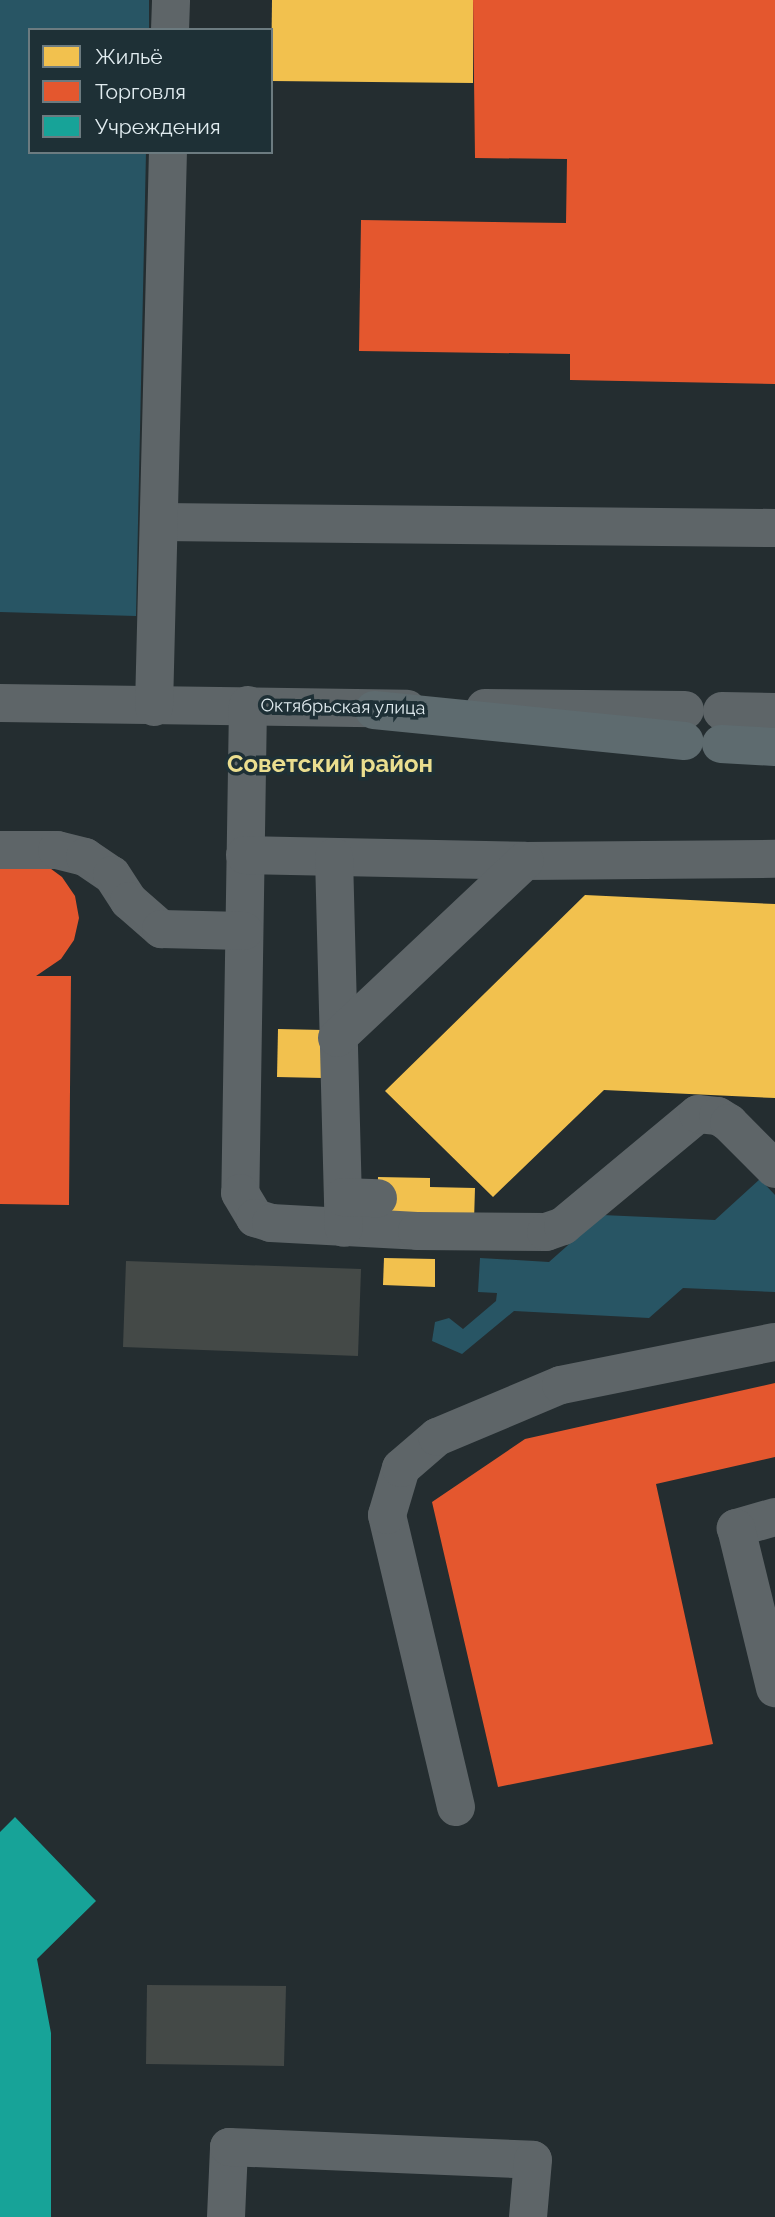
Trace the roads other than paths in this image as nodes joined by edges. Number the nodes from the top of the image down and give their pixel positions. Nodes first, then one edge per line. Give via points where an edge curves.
1 (170, 0) edge
2 (170, 28) edge
3 (168, 154) edge
4 (160, 522) junction
5 (775, 528) edge
6 (0, 703) edge
7 (248, 705) junction
8 (154, 707) junction
9 (374, 709) joint
10 (775, 712) edge
11 (703, 726) junction
12 (775, 747) edge
13 (0, 850) edge
14 (246, 855) junction
15 (334, 857) junction
16 (775, 859) edge
17 (525, 861) junction
18 (244, 931) junction
19 (337, 1038) junction
20 (775, 1169) edge
21 (355, 1207) junction
22 (775, 1342) edge
23 (775, 1517) edge
24 (775, 1688) edge
25 (456, 1807) dead end
26 (226, 2217) edge
27 (528, 2217) edge

1 - 2 street
3 - 4 street
4 - 5 street
4 - 8 street
6 - 8 street, Октябрьская улица
7 - 8 street, Октябрьская улица
7 - 9 street, Октябрьская улица
7 - 14 street
9 - 11 main road
10 - 11 street
11 - 12 main road
13 - 18 street via 57,850 85,857 112,875 129,901 161,929
14 - 15 street
14 - 18 street
15 - 17 street
15 - 19 street
16 - 17 street
17 - 19 street
18 - 21 street via 243,1205 255,1218 271,1223
19 - 21 street
20 - 21 street via 729,1123 718,1116 698,1114 563,1226 546,1232
22 - 25 street via 561,1385 438,1437 401,1468 387,1515
23 - 24 street via 736,1528
26 - 27 street via 229,2147 533,2160

